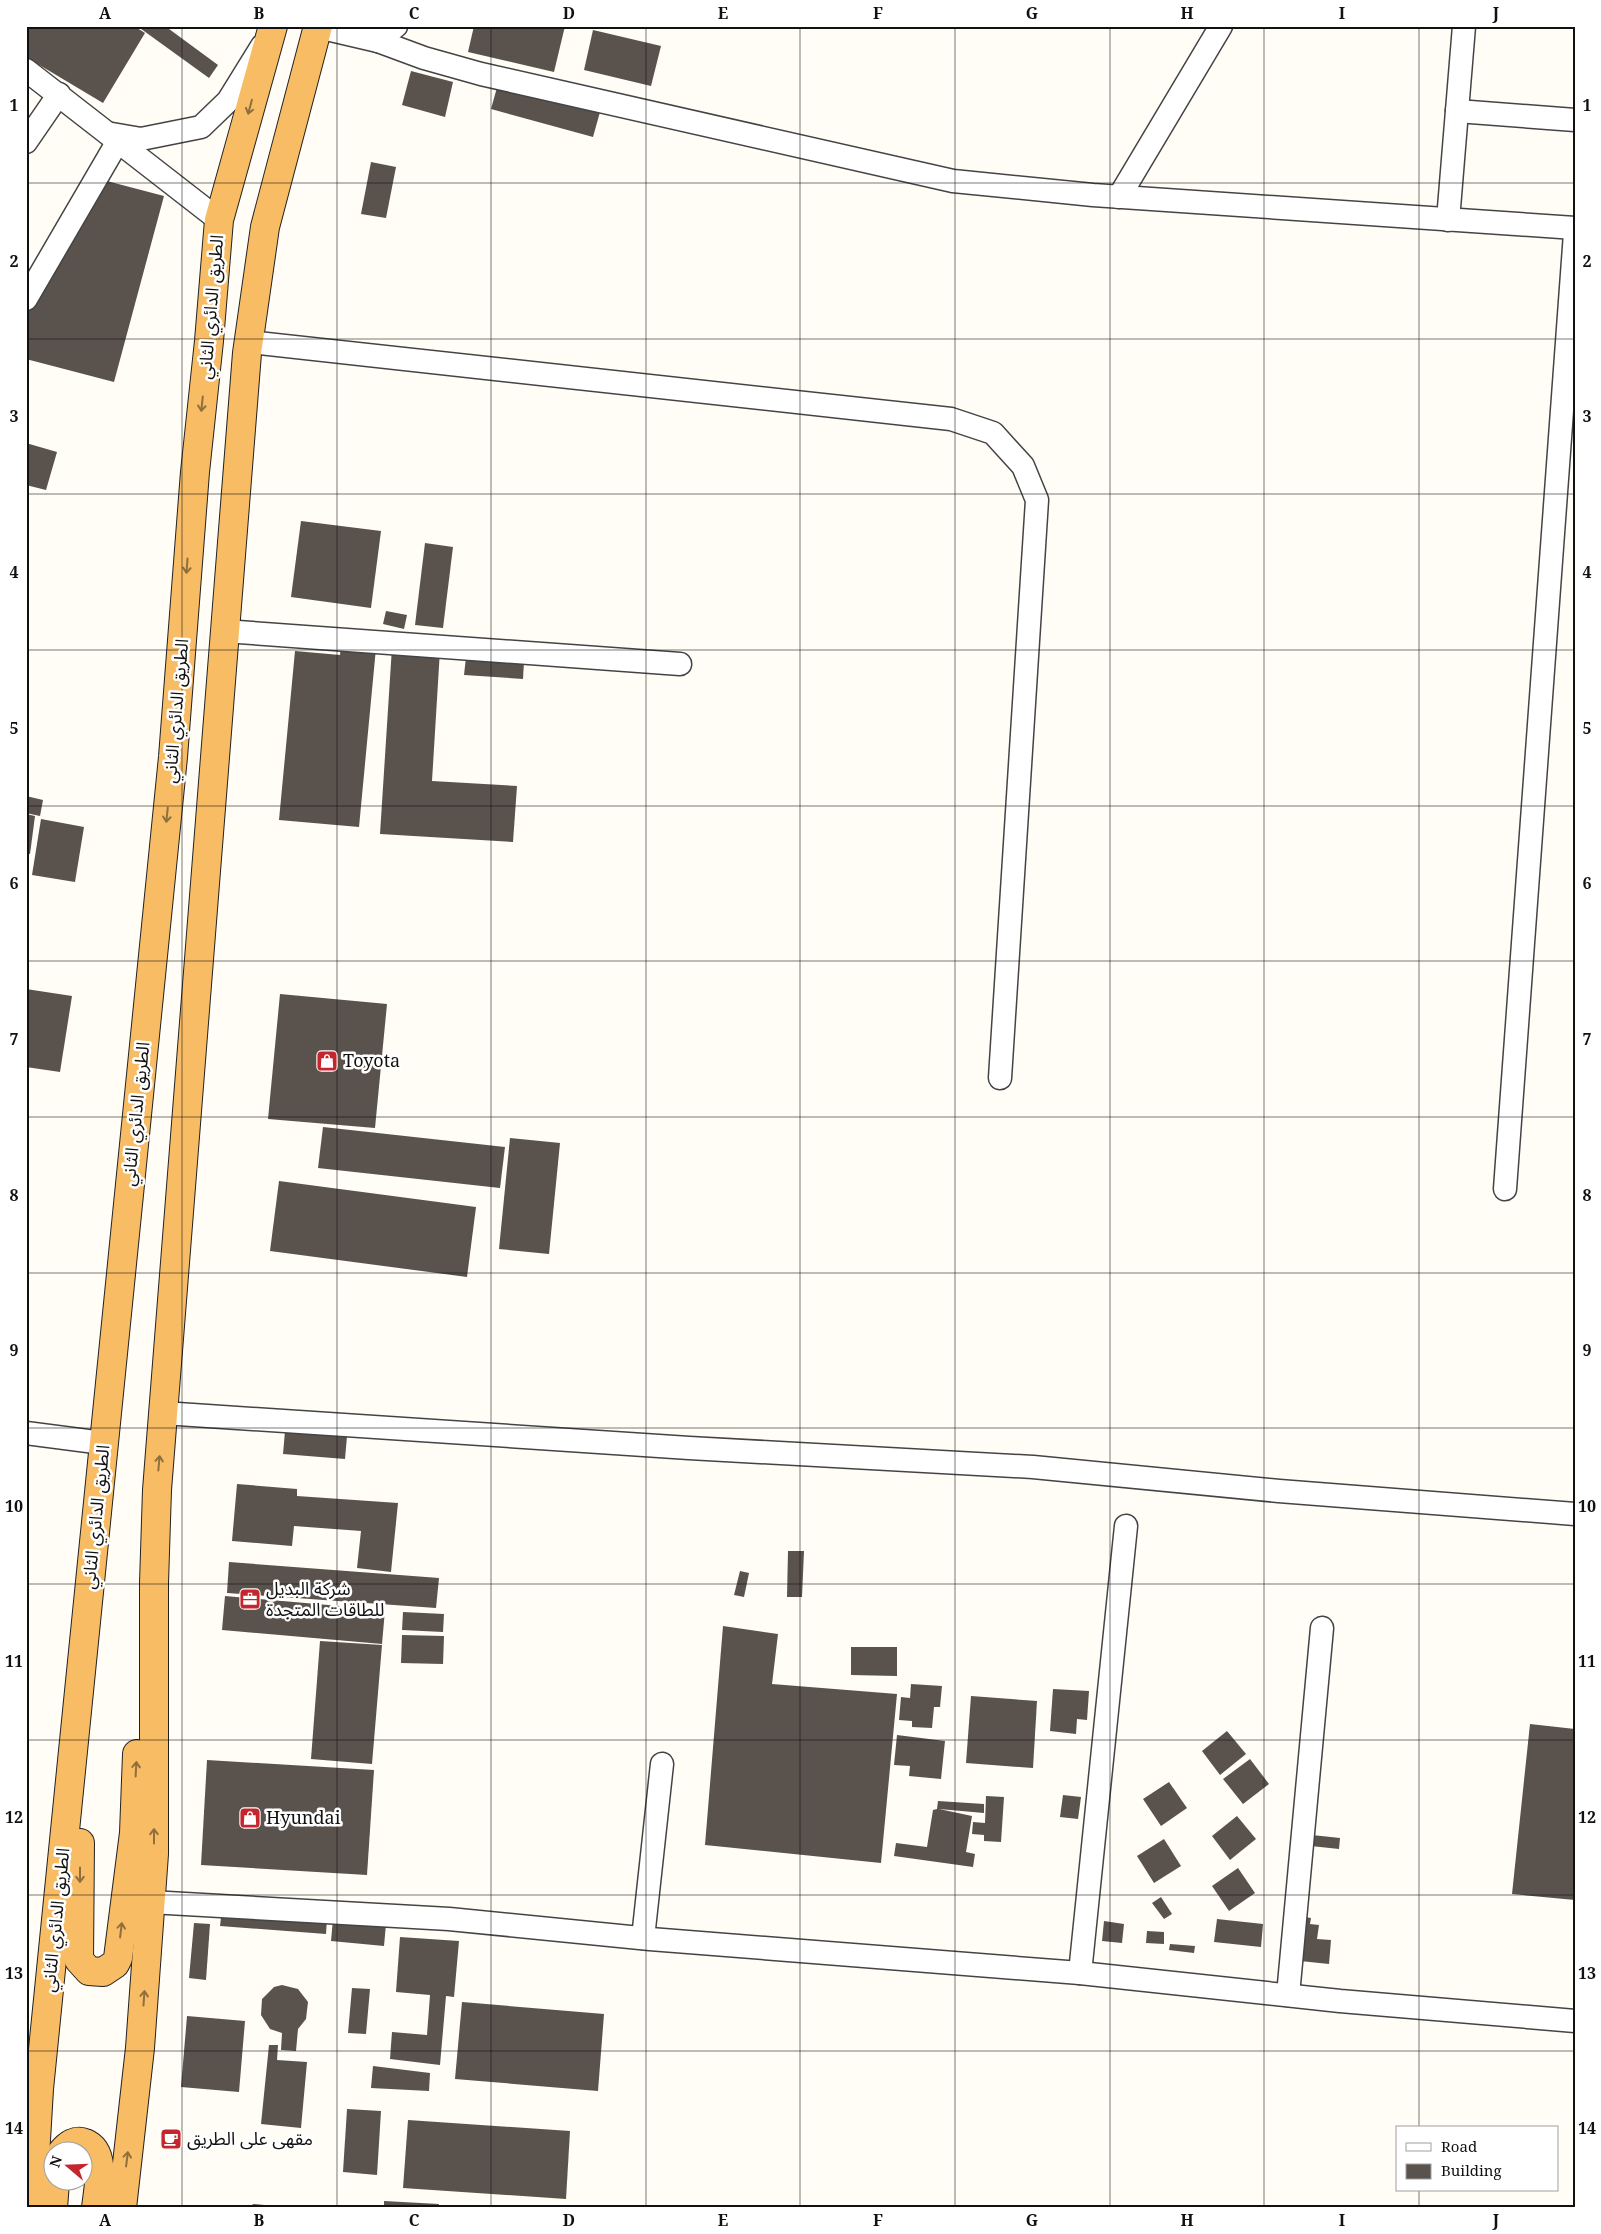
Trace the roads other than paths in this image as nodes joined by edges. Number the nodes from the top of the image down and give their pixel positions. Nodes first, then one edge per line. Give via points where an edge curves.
1 (396, 26) edge
2 (1221, 26) edge
3 (1464, 26) edge
4 (318, 27) edge
5 (272, 28) edge
6 (378, 41) junction
7 (26, 70) edge
8 (59, 94) junction
9 (1457, 110) junction
10 (1575, 120) edge
11 (113, 137) junction
12 (26, 142) edge
13 (1120, 197) junction
14 (219, 220) junction
15 (1448, 220) junction
16 (1575, 228) edge
17 (1575, 233) edge
18 (26, 298) edge
19 (249, 342) junction
20 (224, 631) junction
21 (680, 664) dead end
22 (1000, 1078) dead end
23 (1505, 1189) dead end
24 (163, 1413) junction
25 (26, 1433) edge
26 (103, 1443) junction
27 (157, 1490) junction
28 (1575, 1514) edge
29 (1126, 1526) dead end
30 (1322, 1628) dead end
31 (81, 1687) junction
32 (662, 1764) dead end
33 (150, 1902) junction
34 (644, 1938) junction
35 (1080, 1973) junction
36 (1288, 1995) junction
37 (1575, 2021) edge
38 (92, 2146) edge
39 (54, 2192) edge
40 (32, 2208) edge
41 (53, 2208) edge
42 (96, 2208) edge
43 (122, 2208) edge

1 - 6 street
2 - 13 street
3 - 9 street
4 - 6 street
4 - 19 highway via 265,227
5 - 11 street via 228,101 201,127 141,139
5 -> 14 highway, الطريق الدائري الثاني
6 - 13 street via 481,74 953,181
7 - 8 street
8 - 11 street
8 - 12 street
9 - 10 street
9 - 15 street
11 - 14 street
11 - 18 street
13 - 15 street
14 -> 26 highway, الطريق الدائري الثاني via 194,472 173,757
15 - 16 street
17 - 23 street
19 - 20 highway
19 - 22 street via 951,419 993,433 1023,466 1037,500
20 - 21 street
20 - 24 highway
27 -> 24 highway
24 - 28 street via 1033,1467
25 - 26 street
26 - 31 highway, الطريق الدائري الثاني
31 -> 27 highway via 79,1960 89,1971 96,1973 110,1969 118,1958 134,1833 142,1638
33 -> 27 highway via 154,1854
29 - 35 street
30 - 36 street
31 - 40 highway, الطريق الدائري الثاني via 40,2080
32 - 34 street
33 - 34 street via 449,1919
43 -> 33 highway via 140,2048
34 - 35 street
35 - 36 street
36 - 37 street
38 - 42 highway via 99,2159
39 - 41 highway

